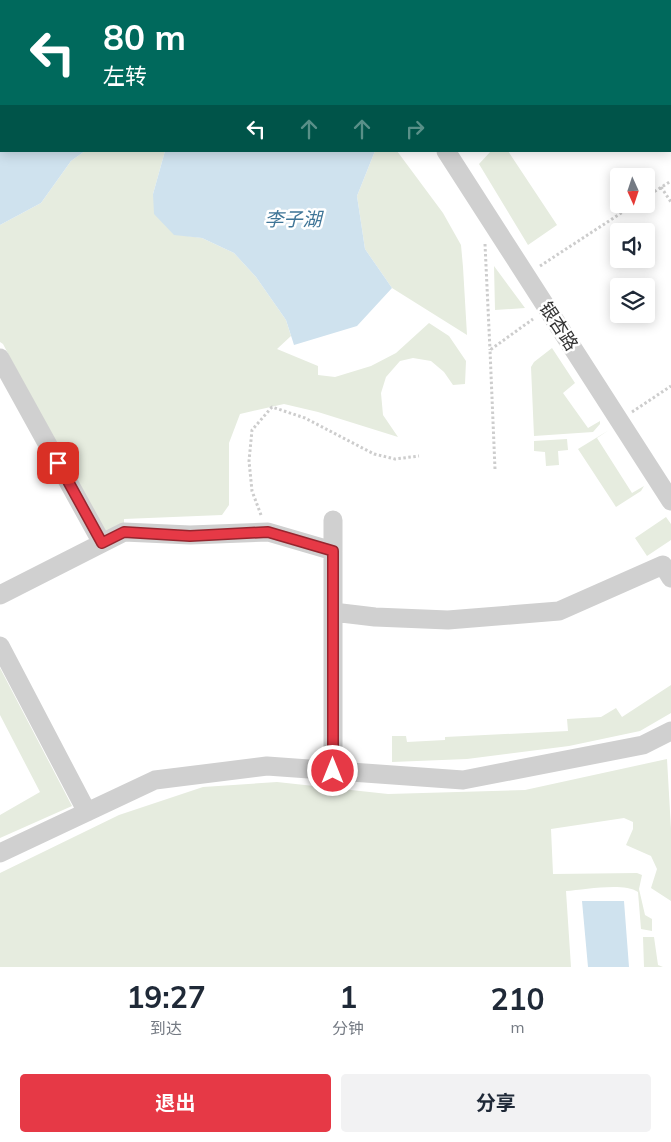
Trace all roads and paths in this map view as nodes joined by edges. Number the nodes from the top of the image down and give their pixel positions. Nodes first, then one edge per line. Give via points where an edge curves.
1 (447, 152) edge
2 (671, 181) edge
3 (660, 188) junction
4 (655, 191) edge
5 (671, 202) edge
6 (622, 213) edge
7 (484, 237) dead end
8 (526, 275) junction
9 (547, 308) junction
10 (490, 350) junction
11 (0, 358) edge
12 (671, 386) edge
13 (620, 421) junction
14 (419, 456) dead end
15 (496, 469) dead end
16 (671, 501) edge
17 (333, 520) dead end
18 (268, 532) junction
19 (102, 543) junction
20 (333, 551) junction
21 (671, 578) edge
22 (0, 595) edge
23 (333, 612) junction
24 (0, 646) edge
25 (671, 731) edge
26 (333, 771) junction
27 (87, 812) junction
28 (0, 853) edge

1 - 8 street, 银杏路
2 - 3 path
3 - 4 path
3 - 5 path
6 - 8 path
7 - 10 path
8 - 9 street, 银杏路
9 - 10 path
9 - 13 street, 银杏路
10 - 15 path
11 - 19 street
12 - 13 path
13 - 16 street, 银杏路
14 - 18 path via 395,460 374,454 305,418 272,407 252,430 249,461 252,491
17 - 20 street
18 - 19 street via 190,536 124,532
18 - 20 street
19 - 22 street
20 - 23 street
21 - 23 street via 663,565 559,611 448,620
23 - 26 street
24 - 27 street
25 - 26 street via 643,745 463,780
26 - 27 street via 268,766 155,780
27 - 28 street

